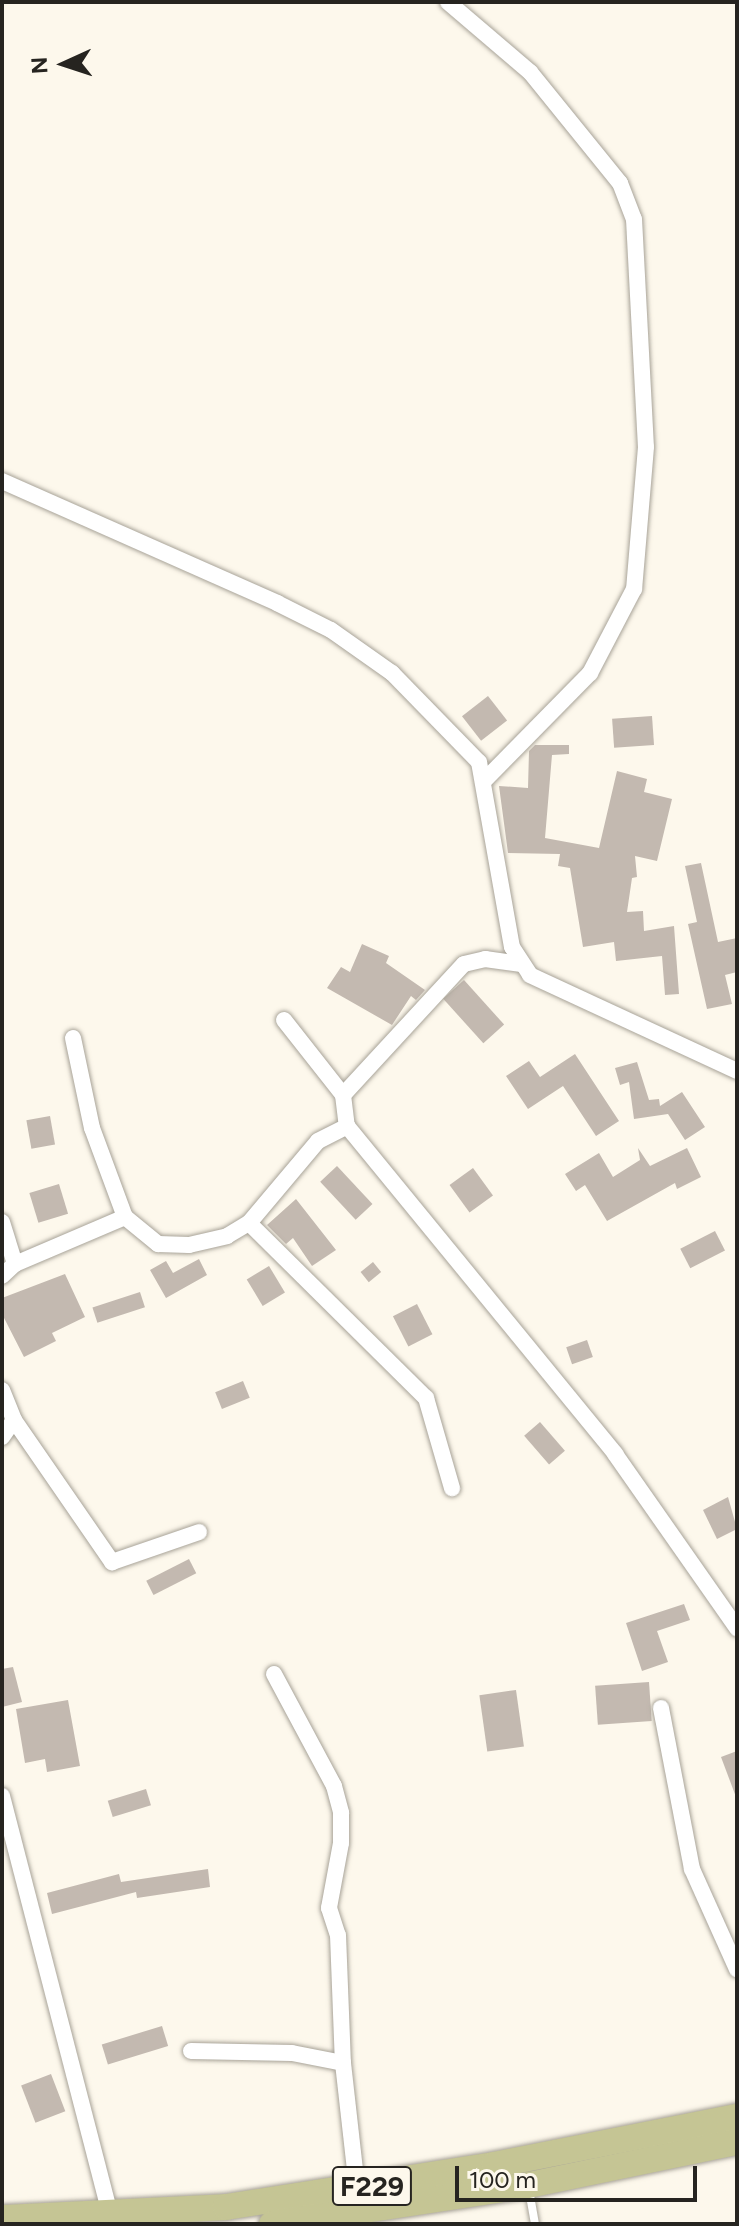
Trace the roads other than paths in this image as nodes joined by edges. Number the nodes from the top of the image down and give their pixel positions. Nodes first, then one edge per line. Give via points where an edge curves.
1 (448, 2) edge
2 (2, 481) edge
3 (484, 781) junction
4 (522, 964) junction
5 (284, 1020) dead end
6 (73, 1038) dead end
7 (737, 1071) edge
8 (343, 1095) junction
9 (347, 1126) junction
10 (125, 1217) junction
11 (2, 1222) edge
12 (249, 1223) junction
13 (15, 1264) junction
14 (2, 1276) edge
15 (2, 1390) edge
16 (14, 1420) junction
17 (2, 1437) edge
18 (452, 1488) dead end
19 (199, 1532) dead end
20 (737, 1628) edge
21 (274, 1674) dead end
22 (661, 1708) dead end
23 (2, 1796) edge
24 (737, 1969) edge
25 (191, 2051) dead end
26 (343, 2063) junction
27 (737, 2117) edge
28 (737, 2142) edge
29 (528, 2185) junction
30 (357, 2188) junction
31 (110, 2215) junction
32 (2, 2218) edge
33 (272, 2224) edge
34 (535, 2224) edge

1 - 3 street via 530,72 620,183 634,219 646,447 634,589 590,673
2 - 3 street via 331,630 392,673 448,726 479,762
3 - 4 street via 507,929
4 - 7 street via 538,981
4 - 8 street via 485,959 464,964
5 - 8 street
6 - 10 street via 92,1128
8 - 9 street
9 - 12 street via 318,1141
9 - 20 street via 615,1454
10 - 12 street via 158,1244 189,1245 227,1236
10 - 13 street
11 - 13 street
12 - 18 street via 426,1398
13 - 14 street
15 - 16 street
16 - 17 street
16 - 19 street via 112,1562
21 - 26 street via 334,1786 341,1813 341,1843 329,1893 338,1935
22 - 24 street via 692,1869
23 - 31 street
25 - 26 street via 292,2053
26 - 30 street
27 - 30 main road, F229
28 - 29 main road, F229
29 - 33 main road, F229
29 - 34 lane
30 - 31 main road, F229 via 226,2207
31 - 32 main road, F229

